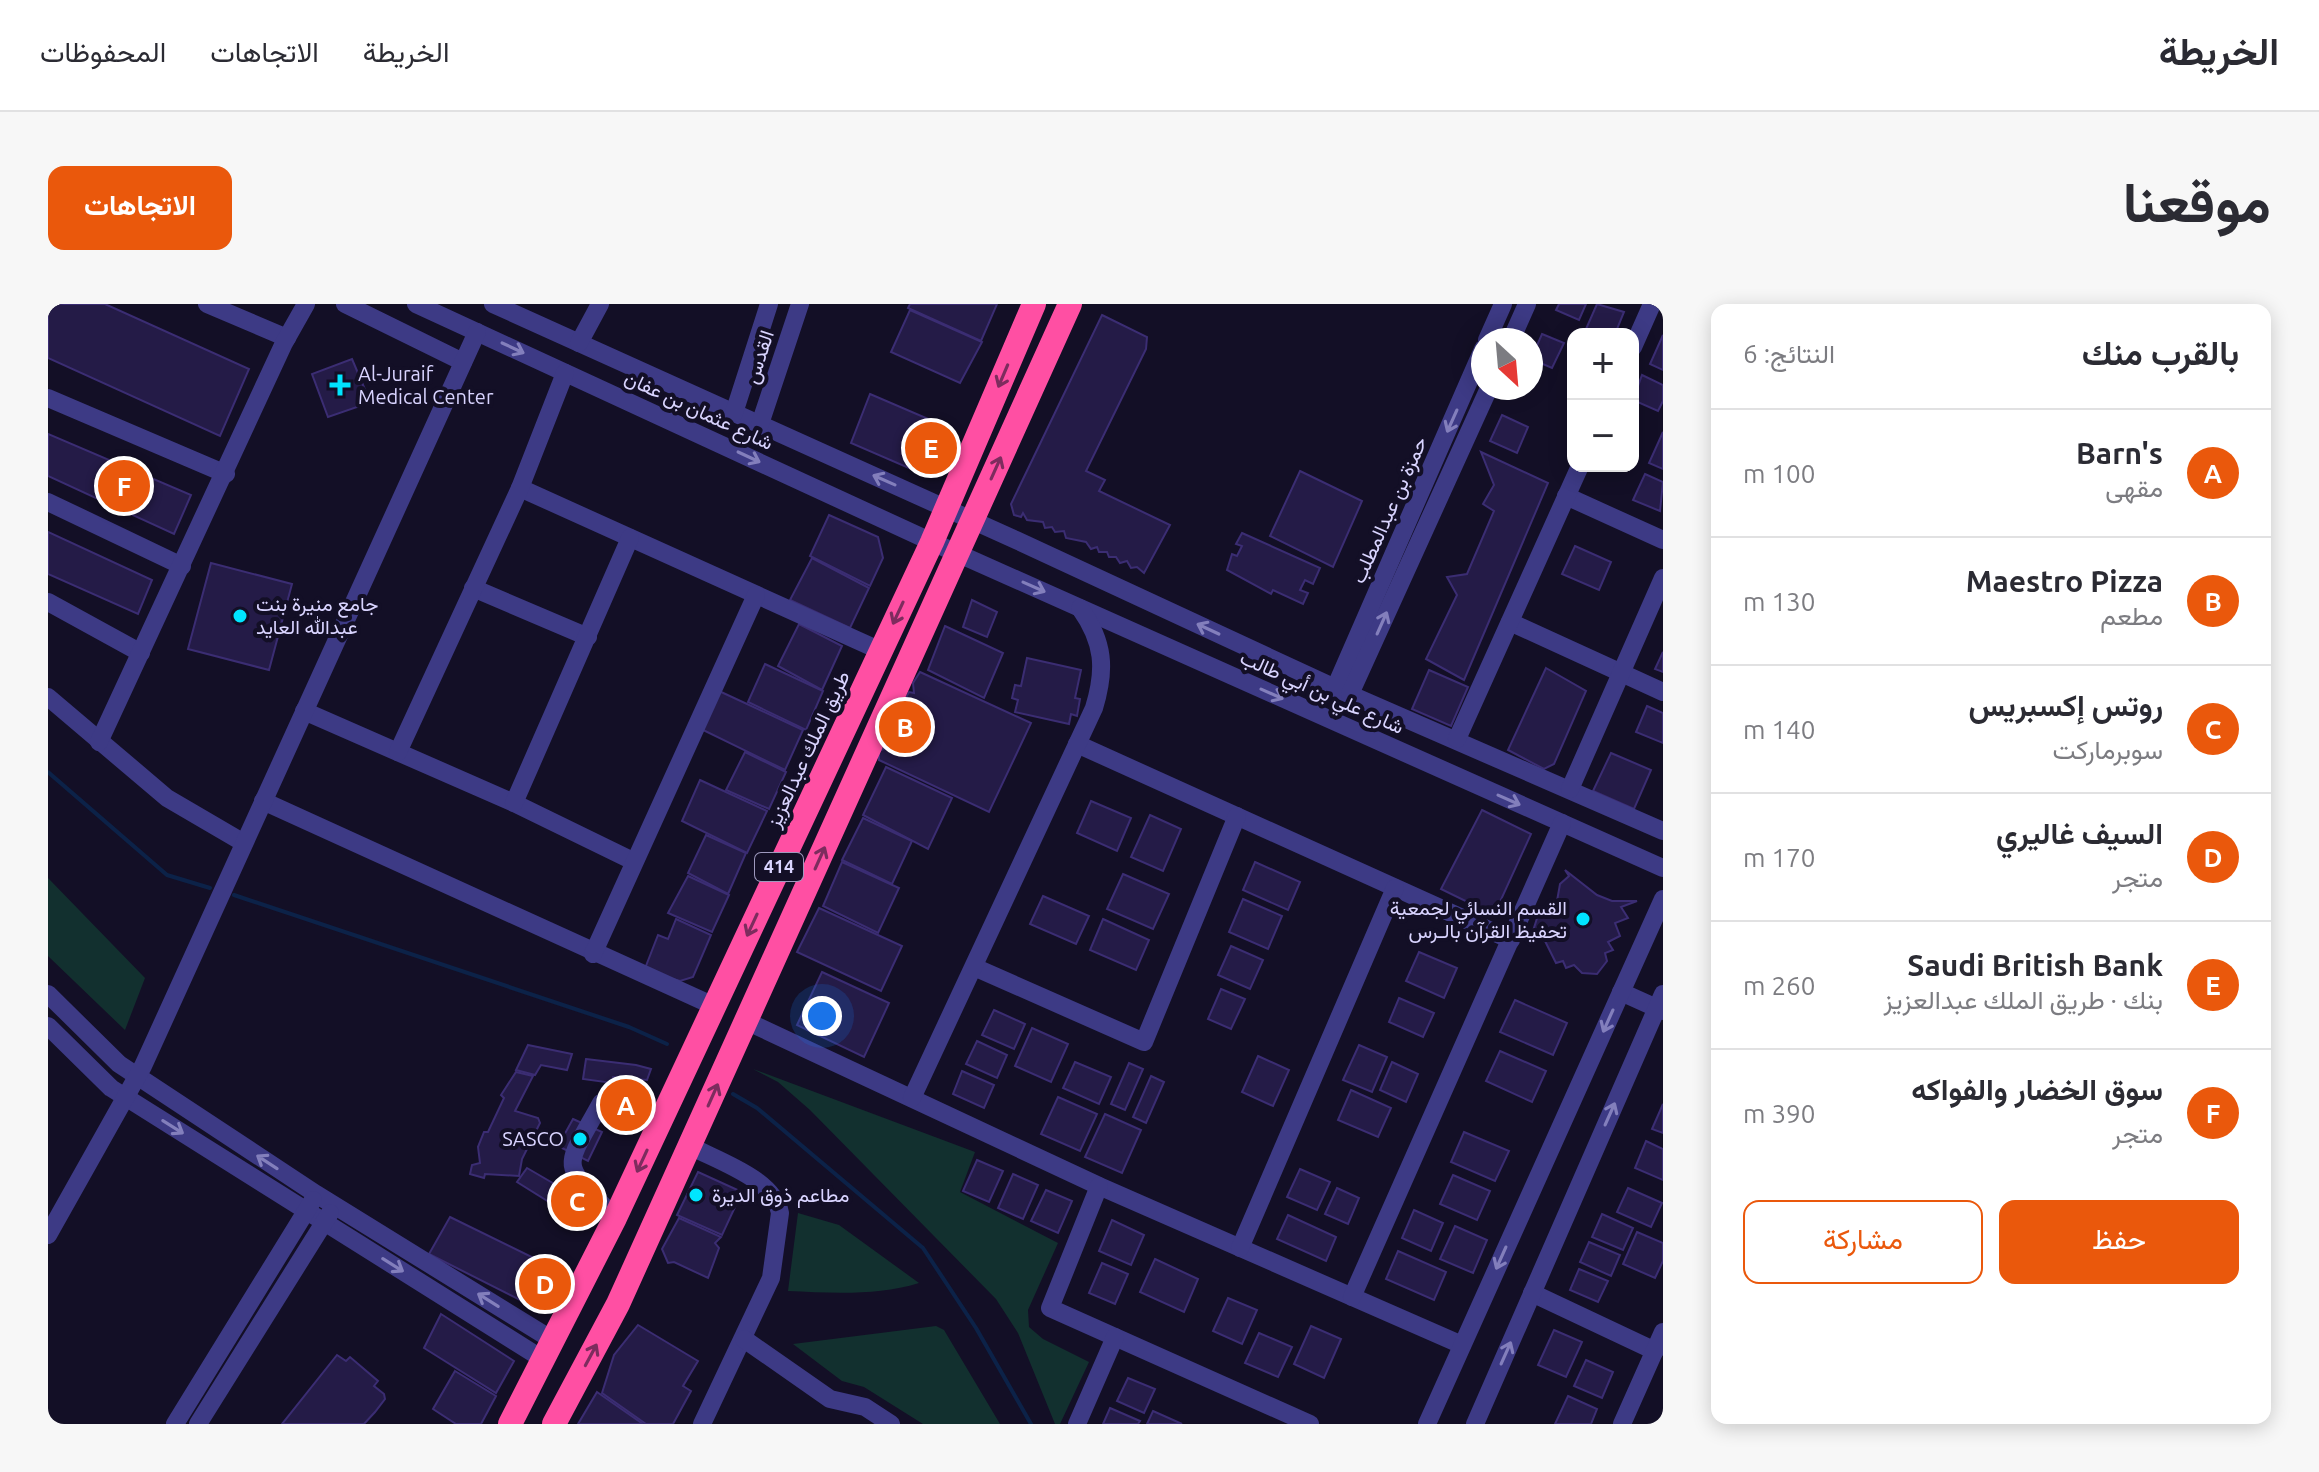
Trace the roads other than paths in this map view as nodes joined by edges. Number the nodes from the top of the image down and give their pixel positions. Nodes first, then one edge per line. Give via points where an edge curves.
1 (207, 304) edge
2 (345, 304) edge
3 (416, 304) edge
4 (493, 304) edge
5 (600, 304) edge
6 (769, 304) edge
7 (800, 304) edge
8 (1034, 304) edge
9 (1070, 304) edge
10 (1503, 304) edge
11 (1527, 304) edge
12 (1652, 304) edge
13 (300, 306) edge
14 (1492, 328) edge
15 (1516, 328) edge
16 (477, 332) junction
17 (1639, 333) edge
18 (287, 338) junction
19 (579, 343) junction
20 (463, 362) junction
21 (565, 373) junction
22 (1471, 378) edge
23 (48, 398) edge
24 (1483, 400) edge
25 (734, 413) junction
26 (760, 424) junction
27 (1577, 472) edge
28 (226, 474) junction
29 (520, 488) junction
30 (1566, 496) junction
31 (48, 502) edge
32 (946, 508) junction
33 (976, 522) junction
34 (630, 538) junction
35 (1663, 540) edge
36 (932, 542) junction
37 (960, 554) junction
38 (182, 566) junction
39 (1663, 578) edge
40 (473, 588) junction
41 (756, 595) junction
42 (48, 602) edge
43 (1080, 608) junction
44 (1510, 622) junction
45 (588, 637) junction
46 (881, 651) junction
47 (141, 653) junction
48 (1621, 673) junction
49 (1342, 691) junction
50 (1663, 692) edge
51 (48, 697) edge
52 (304, 711) junction
53 (1457, 739) junction
54 (99, 742) junction
55 (1077, 744) junction
56 (398, 752) junction
57 (1570, 789) junction
58 (263, 801) junction
59 (514, 803) junction
60 (1237, 816) junction
61 (1562, 823) junction
62 (1663, 831) edge
63 (244, 843) junction
64 (633, 861) junction
65 (1663, 868) edge
66 (1395, 888) junction
67 (1663, 899) edge
68 (1511, 940) junction
69 (593, 954) junction
70 (974, 967) junction
71 (1621, 992) junction
72 (48, 994) edge
73 (1661, 1004) edge
74 (714, 1006) junction
75 (746, 1021) junction
76 (48, 1026) edge
77 (138, 1077) junction
78 (126, 1097) junction
79 (912, 1098) junction
80 (663, 1115) junction
81 (690, 1146) junction
82 (1099, 1186) junction
83 (311, 1202) junction
84 (335, 1205) junction
85 (615, 1218) junction
86 (324, 1222) junction
87 (48, 1235) edge
88 (1240, 1248) junction
89 (1532, 1293) junction
90 (1352, 1297) junction
91 (1663, 1332) edge
92 (1115, 1337) junction
93 (744, 1339) junction
94 (1462, 1345) junction
95 (549, 1350) junction
96 (1655, 1351) junction
97 (865, 1407) junction
98 (175, 1424) edge
99 (198, 1424) edge
100 (510, 1424) edge
101 (554, 1424) edge
102 (702, 1424) edge
103 (856, 1424) edge
104 (891, 1424) edge
105 (1077, 1424) edge
106 (1310, 1424) edge
107 (1427, 1424) edge
108 (1475, 1424) edge
109 (1622, 1424) edge

1 - 18 street
2 - 20 street
3 - 16 street, شارع عثمان بن عفان
4 - 19 street, شارع عثمان بن عفان
5 - 19 street
6 - 25 street, القدس
7 - 26 street, القدس
8 -> 32 highway, طريق الملك عبدالعزيز / 414
33 -> 9 highway, 414
10 - 14 street
11 - 15 street
12 - 17 street
13 - 18 street
16 - 20 street
16 -> 21 street, شارع عثمان بن عفان
18 - 28 street
19 - 25 street, شارع عثمان بن عفان
20 - 52 street
21 - 29 street
21 -> 36 street, شارع عثمان بن عفان
22 -> 49 street, حمزة بن عبدالمطلب
23 - 28 street
49 -> 24 street, حمزة بن عبدالمطلب
25 - 26 street, شارع عثمان بن عفان
32 -> 26 street, شارع عثمان بن عفان
27 - 30 street
28 - 38 street
29 - 34 street
29 - 40 street
30 - 35 street
30 - 44 street
31 - 38 street
32 - 33 street, شارع عثمان بن عفان
32 - 36 highway, طريق الملك عبدالعزيز / 414
33 - 37 highway, 414
49 -> 33 street, شارع علي بن أبي طالب
34 - 41 street
34 - 45 street
36 - 37 street, شارع عثمان بن عفان
36 -> 46 highway, طريق الملك عبدالعزيز / 414
37 -> 43 street, شارع علي بن أبي طالب
75 -> 37 highway, 414
38 - 47 street
39 - 48 street
40 - 45 street
40 - 56 street
41 - 46 street
41 - 64 street
42 - 47 street
43 - 55 street via 1094,627 1103,664 1094,708
43 -> 61 street, شارع علي بن أبي طالب
44 - 48 street
44 - 53 street
45 - 59 street
46 -> 74 highway, طريق الملك عبدالعزيز / 414
47 - 54 street
48 - 50 street
48 - 57 street
49 - 53 street, شارع علي بن أبي طالب
51 - 54 street
52 - 56 street
52 - 58 street
53 - 57 street, شارع علي بن أبي طالب
54 - 63 street via 167,798
55 - 60 street
55 - 70 street
56 - 59 street
57 - 62 street, شارع علي بن أبي طالب
58 - 63 street
58 - 69 street
59 - 64 street
60 - 66 street
60 - 70 street via 1144,1042
61 - 65 street, شارع علي بن أبي طالب
61 - 68 street
63 - 77 street
64 - 69 street
66 - 68 street
66 - 88 street
67 - 71 street
68 - 90 street
69 - 74 street
70 - 79 street
71 - 73 street
71 -> 94 street
72 - 77 street
89 -> 73 street
74 - 80 highway, طريق الملك عبدالعزيز / 414
75 - 79 street
81 -> 75 highway, 414
76 - 78 street
77 - 78 street
83 -> 77 street
78 -> 83 street
78 - 87 street
79 - 82 street
80 -> 85 highway, طريق الملك عبدالعزيز / 414
80 - 85 street via 601,1103 570,1160 572,1171
81 - 93 street via 766,1188 778,1203 771,1278
101 -> 81 highway, 414 via 618,1304
82 - 88 street
82 - 92 street via 1050,1308
83 - 84 street
83 - 86 street
83 - 98 street
84 - 86 street
95 -> 84 street
85 - 95 highway, طريق الملك عبدالعزيز / 414
86 -> 95 street
86 - 99 street
88 - 90 street
89 - 96 street
108 -> 89 street
90 - 94 street
91 - 96 street
92 - 105 street
92 - 106 street
93 - 97 street via 830,1399
93 - 102 street
94 - 107 street
95 - 100 highway, طريق الملك عبدالعزيز / 414
96 - 109 street
97 - 103 street
97 - 104 street

